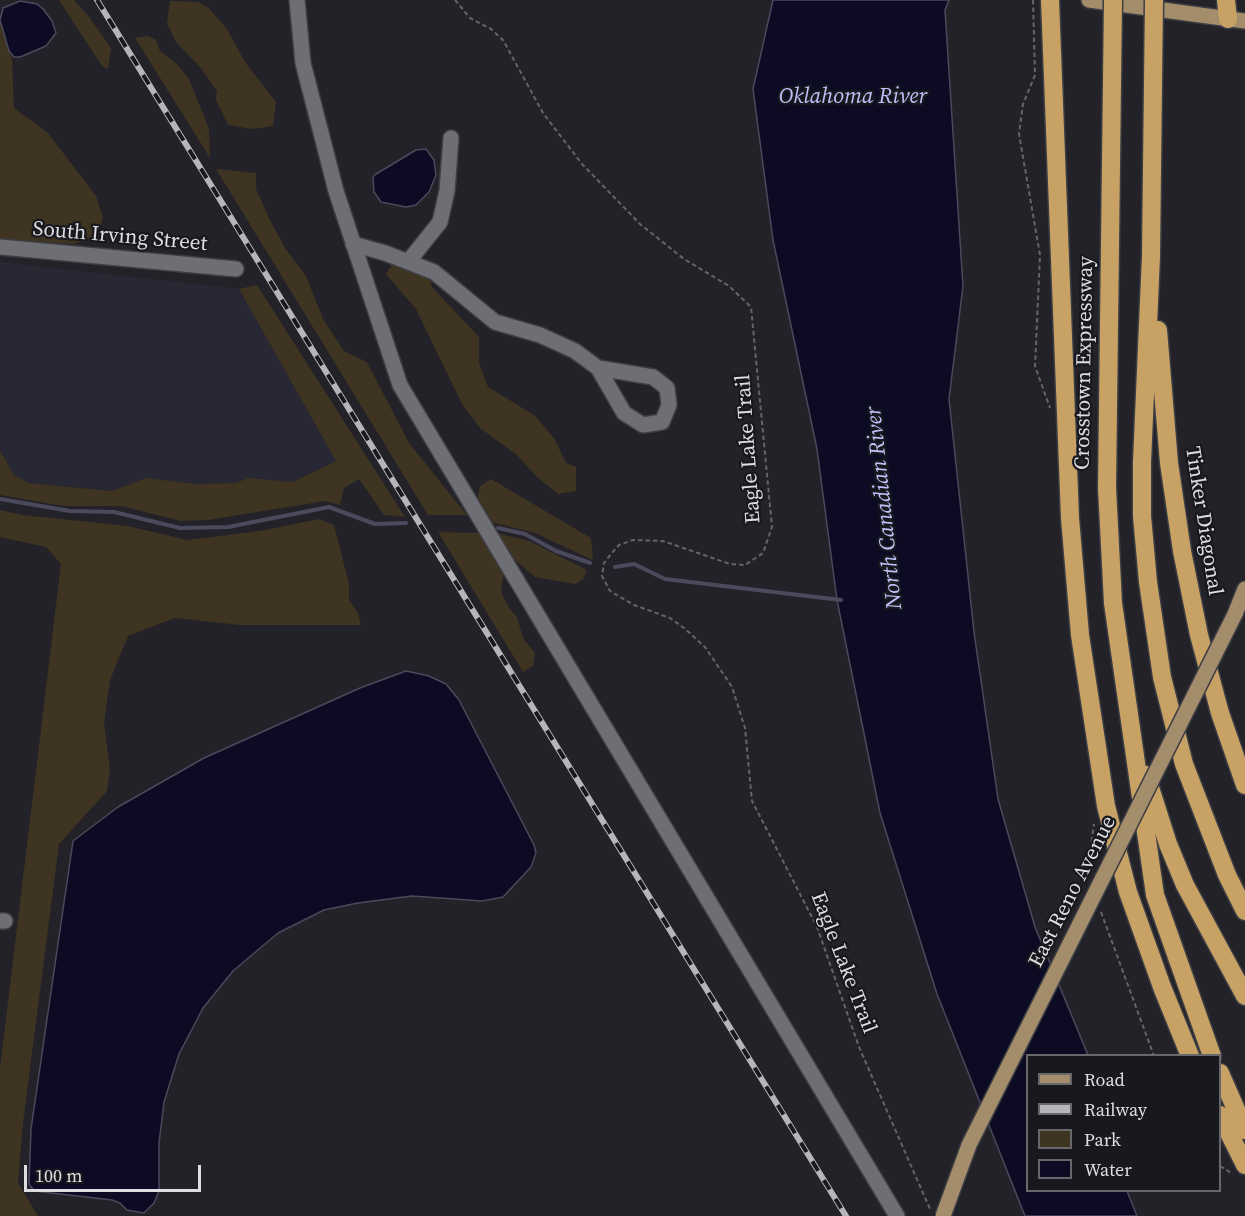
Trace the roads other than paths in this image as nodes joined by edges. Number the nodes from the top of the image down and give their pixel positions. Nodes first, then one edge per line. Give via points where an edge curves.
1 (297, 0) edge
2 (1050, 0) edge
3 (1089, 0) edge
4 (1113, 0) edge
5 (1154, 0) edge
6 (1226, 0) edge
7 (1236, 20) edge
8 (452, 138) dead end
9 (353, 244) junction
10 (0, 247) edge
11 (1151, 256) junction
12 (408, 262) junction
13 (236, 269) dead end
14 (598, 368) junction
15 (1245, 590) edge
16 (1129, 725) junction
17 (1245, 785) edge
18 (1245, 911) edge
19 (1245, 996) edge
20 (1189, 1054) edge
21 (1211, 1054) edge
22 (1221, 1075) edge
23 (1221, 1117) edge
24 (1245, 1130) edge
25 (1245, 1165) edge
26 (897, 1216) edge
27 (943, 1216) edge

1 - 9 street via 303,63
2 - 20 highway via 1070,518 1080,635 1106,806 1128,892
3 - 7 main road
4 - 16 highway, Crosstown Expressway, bridge via 1107,488 1113,603
5 - 11 highway, bridge
6 - 7 highway
8 - 12 street via 440,222
9 - 12 street
9 - 26 street via 400,385
10 - 13 street, South Irving Street
11 - 17 highway, Tinker Diagonal via 1169,463 1182,551 1220,713
11 - 18 highway via 1142,473 1148,582 1166,694 1184,764
12 - 14 street via 434,272 495,322 540,335 575,351
14 - 14 street via 624,413 643,425 662,422 669,405 667,388 653,377
15 - 27 main road, East Reno Avenue, bridge via 969,1145
16 - 19 highway via 1185,885
16 - 21 highway via 1155,895
22 - 24 highway
23 - 25 highway

